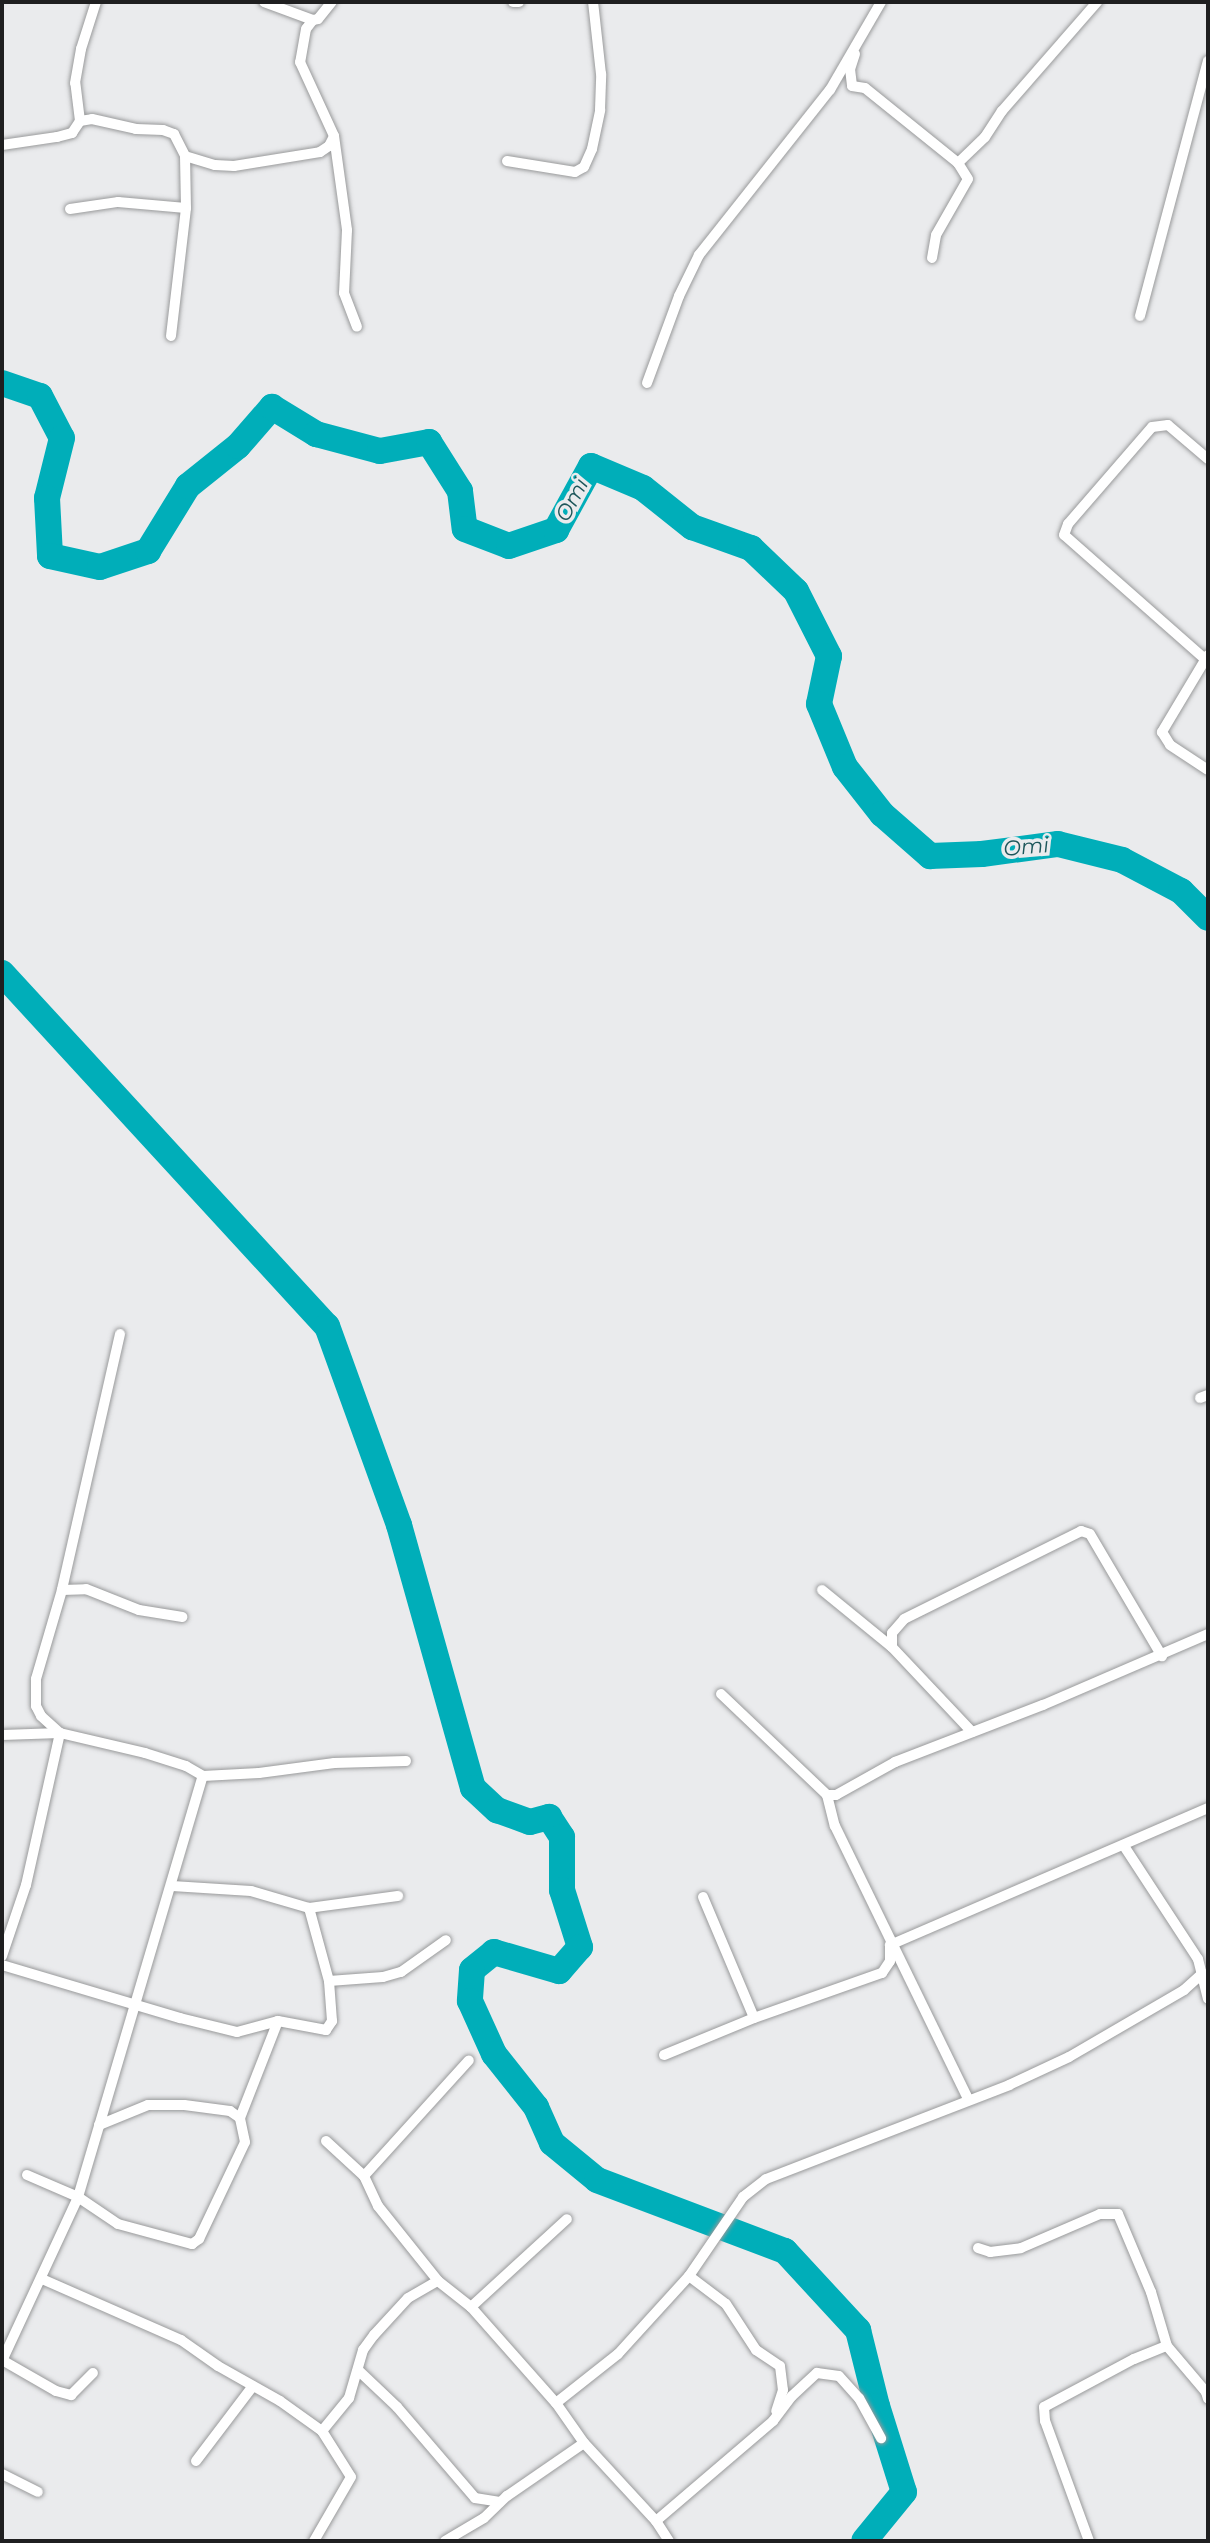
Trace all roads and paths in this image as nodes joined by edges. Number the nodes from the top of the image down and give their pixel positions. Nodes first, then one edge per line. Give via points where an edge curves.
1 (96, 2) edge
2 (264, 2) edge
3 (332, 2) edge
4 (513, 2) edge
5 (519, 2) edge
6 (593, 2) edge
7 (866, 2) edge
8 (881, 2) edge
9 (1097, 2) edge
10 (874, 13) junction
11 (313, 20) junction
12 (860, 35) junction
13 (1208, 61) edge
14 (80, 121) junction
15 (334, 136) junction
16 (2, 145) edge
17 (185, 156) junction
18 (507, 162) dead end
19 (958, 163) junction
20 (186, 208) junction
21 (70, 209) dead end
22 (932, 258) dead end
23 (1140, 316) dead end
24 (357, 327) dead end
25 (171, 336) dead end
26 (647, 383) dead end
27 (1208, 459) edge
28 (1207, 658) edge
29 (1208, 770) edge
30 (120, 1334) dead end
31 (62, 1590) junction
32 (822, 1590) dead end
33 (182, 1617) dead end
34 (1208, 1634) edge
35 (892, 1647) junction
36 (1162, 1656) junction
37 (721, 1694) dead end
38 (972, 1732) junction
39 (60, 1733) junction
40 (2, 1735) edge
41 (406, 1761) dead end
42 (203, 1776) junction
43 (827, 1795) junction
44 (1208, 1808) edge
45 (1124, 1846) junction
46 (172, 1886) junction
47 (398, 1896) dead end
48 (703, 1897) dead end
49 (309, 1908) junction
50 (446, 1940) dead end
51 (890, 1945) junction
52 (2, 1956) edge
53 (2, 1965) edge
54 (1203, 1973) junction
55 (328, 1981) junction
56 (1208, 1999) edge
57 (135, 2004) junction
58 (754, 2018) junction
59 (278, 2021) junction
60 (664, 2055) dead end
61 (469, 2060) dead end
62 (968, 2099) junction
63 (240, 2118) junction
64 (99, 2125) junction
65 (326, 2141) dead end
66 (27, 2175) dead end
67 (364, 2176) junction
68 (78, 2197) junction
69 (568, 2220) dead end
70 (978, 2248) dead end
71 (689, 2276) junction
72 (43, 2279) junction
73 (438, 2281) junction
74 (471, 2307) junction
75 (1167, 2346) junction
76 (2, 2361) edge
77 (358, 2370) junction
78 (93, 2373) dead end
79 (253, 2386) junction
80 (1208, 2399) edge
81 (556, 2403) junction
82 (773, 2421) junction
83 (322, 2431) junction
84 (881, 2438) dead end
85 (584, 2443) junction
86 (196, 2461) dead end
87 (2, 2474) edge
88 (38, 2492) dead end
89 (500, 2502) junction
90 (656, 2521) junction
91 (314, 2541) edge
92 (445, 2541) edge
93 (668, 2541) edge
94 (1089, 2541) edge

1 - 14 street via 75,83
2 - 11 street
3 - 11 street
4 - 5 street
6 - 18 street via 600,110 584,167 575,172
7 - 10 street
8 - 10 street
9 - 19 street
10 - 12 street
11 - 15 street via 306,29 300,62
12 - 19 street via 850,69 852,86 865,88
12 - 26 street via 830,90 699,255
13 - 23 street
14 - 16 street via 72,133
14 - 17 street via 92,118 136,129 163,130 174,134
15 - 17 street via 320,152 234,166 215,166
15 - 24 street via 347,230 344,293
17 - 20 street
19 - 22 street via 968,179 936,235
20 - 21 street via 118,202
20 - 25 street
27 - 28 street via 1168,425 1152,427 1068,524 1064,535
28 - 29 street via 1162,732 1170,746
30 - 31 street
31 - 33 street via 86,1589 139,1610
31 - 39 street via 36,1678 36,1706
32 - 35 street
34 - 36 street
35 - 36 street via 892,1633 904,1619 1081,1531 1090,1534
35 - 38 street
36 - 38 street
37 - 43 street
38 - 43 street via 895,1762 836,1795
39 - 40 street
39 - 42 street via 145,1753
39 - 52 street via 26,1885
41 - 42 street
42 - 46 street
43 - 51 street via 835,1826
44 - 45 street
45 - 51 street
45 - 54 street
46 - 49 street via 251,1891
46 - 57 street
47 - 49 street
48 - 58 street
49 - 55 street
50 - 55 street via 401,1972
51 - 58 street via 890,1961 882,1973
51 - 62 street
53 - 57 street
54 - 56 street
54 - 62 street via 1184,1990 1069,2057
55 - 59 street via 332,2021 326,2030
57 - 59 street via 237,2032
57 - 64 street
58 - 60 street
59 - 63 street
61 - 67 street
62 - 71 street via 766,2179 743,2197
63 - 64 street via 230,2111 148,2105
63 - 68 street via 245,2142 199,2239 192,2244 118,2224
64 - 68 street
65 - 67 street
66 - 68 street
67 - 73 street via 378,2206
68 - 72 street
69 - 74 street
70 - 75 street via 990,2252 1021,2248 1100,2214 1118,2214 1152,2292
71 - 81 street via 618,2354
71 - 82 street via 726,2304 756,2350 780,2366 783,2390
72 - 76 street
72 - 79 street via 181,2340
73 - 74 street
73 - 77 street via 408,2298 374,2335 363,2350
74 - 81 street
75 - 80 street
75 - 94 street via 1044,2407 1045,2421
76 - 78 street via 71,2395
77 - 83 street via 349,2398
77 - 89 street via 397,2407 475,2498
79 - 83 street
79 - 86 street
81 - 85 street
82 - 84 street via 817,2373 838,2376 859,2398
82 - 90 street
83 - 91 street via 351,2477
85 - 89 street
85 - 90 street
87 - 88 street
89 - 92 street via 484,2518
90 - 93 street

